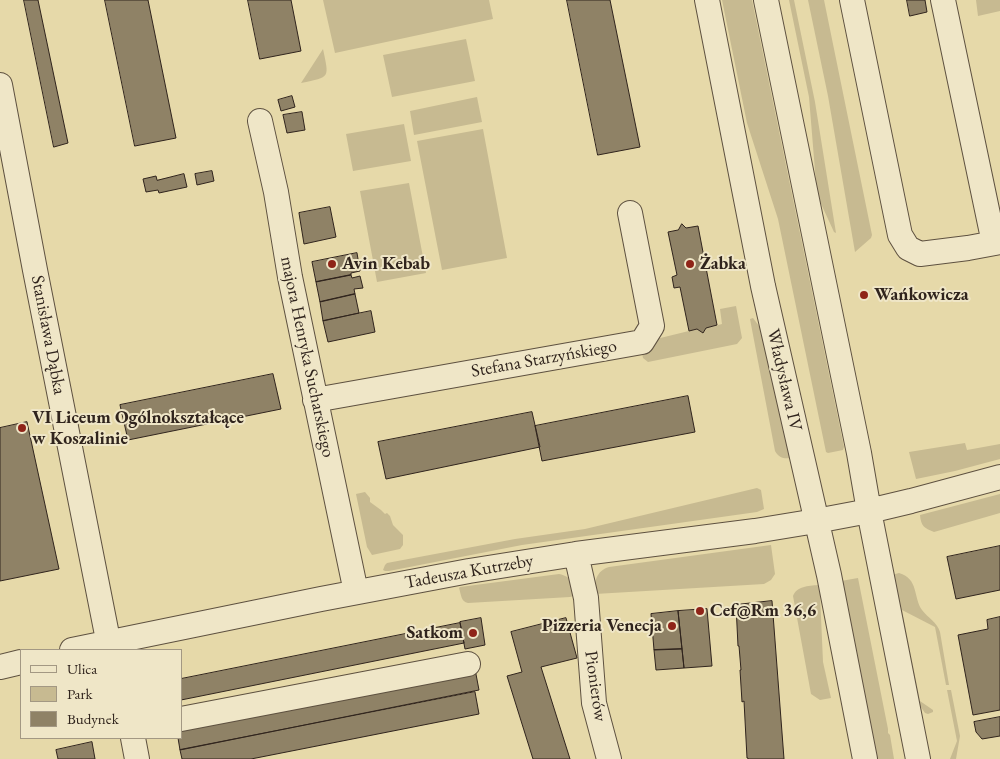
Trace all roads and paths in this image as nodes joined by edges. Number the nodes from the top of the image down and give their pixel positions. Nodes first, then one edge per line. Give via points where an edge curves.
1 (707, 0) edge
2 (766, 0) edge
3 (852, 0) edge
4 (943, 0) edge
5 (0, 85) edge
6 (260, 121) dead end
7 (630, 213) dead end
8 (997, 242) edge
9 (315, 400) junction
10 (1000, 477) edge
11 (869, 511) junction
12 (816, 521) junction
13 (576, 554) junction
14 (356, 592) junction
15 (109, 646) edge
16 (81, 649) edge
17 (20, 662) edge
18 (468, 664) dead end
19 (0, 667) edge
20 (182, 719) edge
21 (133, 739) edge
22 (137, 759) edge
23 (609, 759) edge
24 (866, 759) edge
25 (918, 759) edge

1 - 12 street, Władysława IV via 763,286
2 - 11 street
3 - 8 street via 900,235 908,248 920,254
4 - 8 street
5 - 15 street, Stanisława Dąbka
6 - 9 street, majora Henryka Sucharskiego
7 - 9 street, Stefana Starzyńskiego via 652,326 642,342
9 - 14 street, majora Henryka Sucharskiego
10 - 11 street, Tadeusza Kutrzeby
11 - 12 street, Tadeusza Kutrzeby
11 - 25 street
12 - 13 street, Tadeusza Kutrzeby
12 - 24 street, Władysława IV
13 - 14 street, Tadeusza Kutrzeby
13 - 23 street, Pionierów via 586,598 594,703
14 - 15 street, Tadeusza Kutrzeby
15 - 16 street, Tadeusza Kutrzeby
17 - 19 street
18 - 20 street
21 - 22 street

